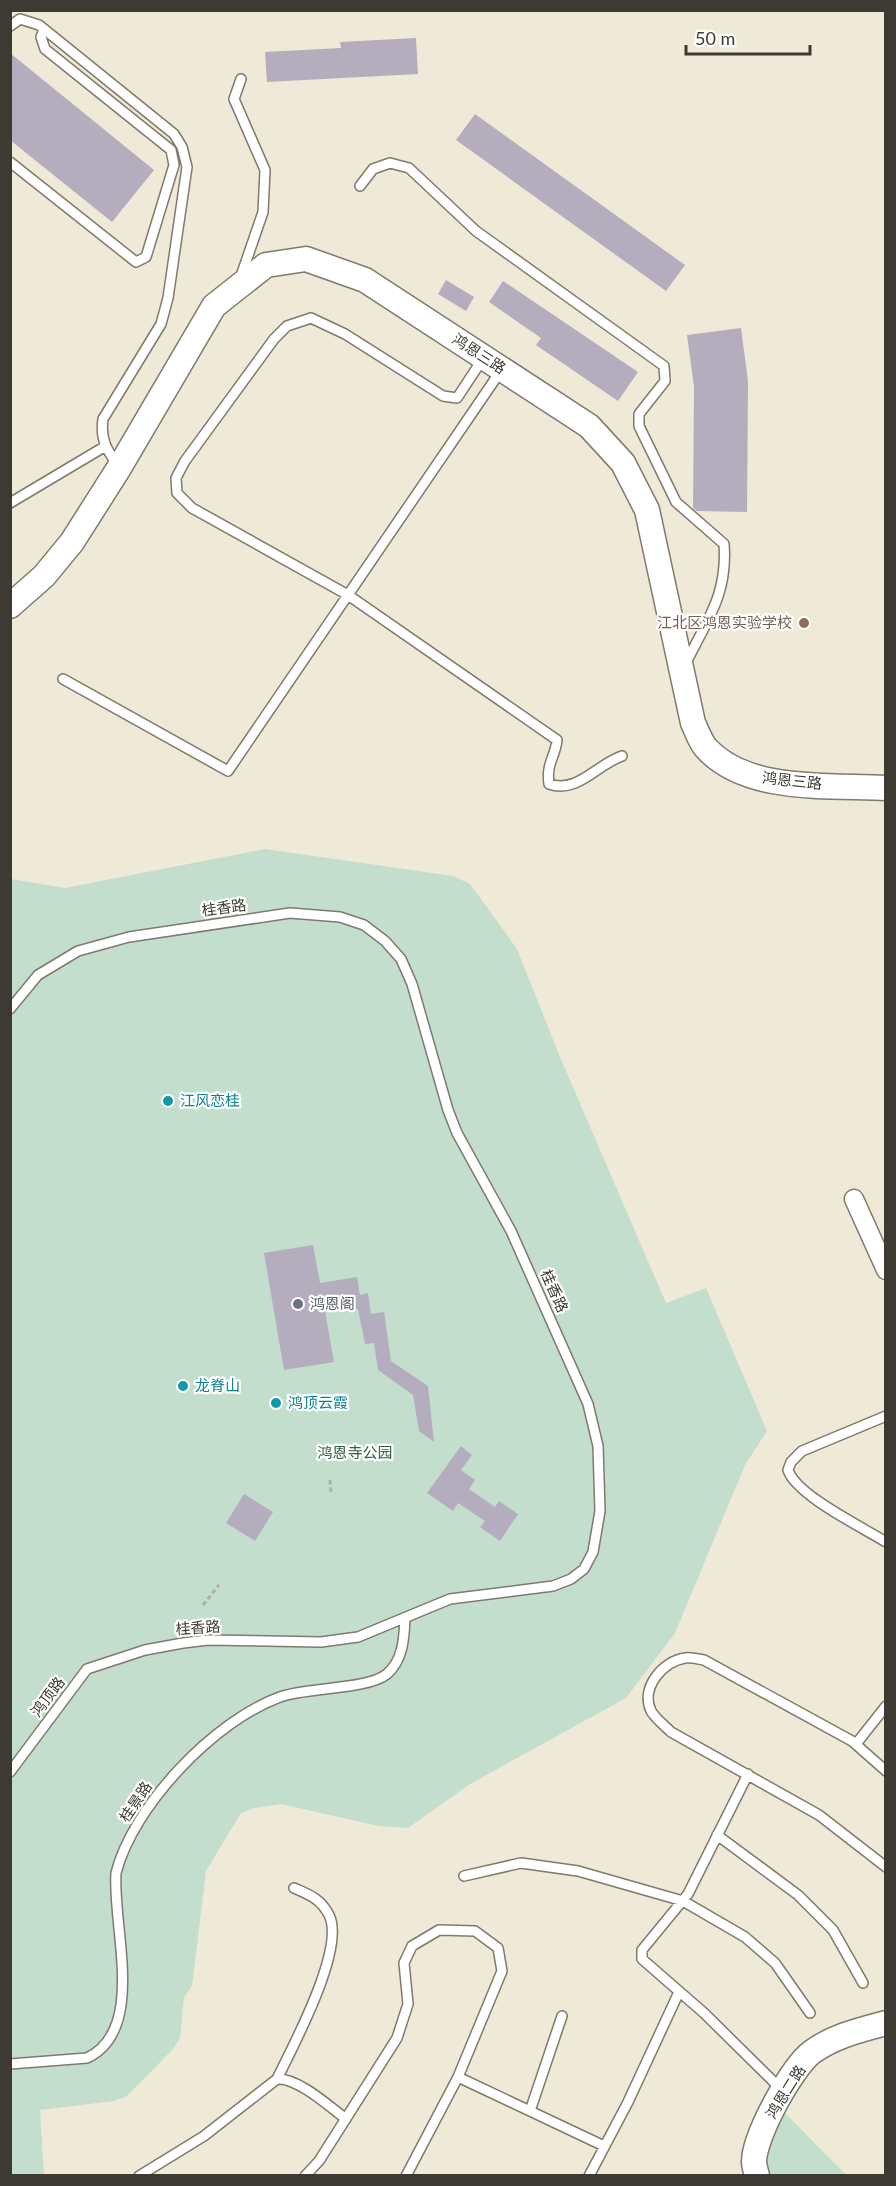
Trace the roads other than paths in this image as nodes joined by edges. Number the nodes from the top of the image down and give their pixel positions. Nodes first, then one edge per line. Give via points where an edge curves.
1 (10, 26) edge
2 (44, 29) junction
3 (241, 79) dead end
4 (10, 162) edge
5 (360, 186) dead end
6 (238, 287) junction
7 (493, 363) junction
8 (104, 447) junction
9 (119, 468) junction
10 (10, 503) edge
11 (348, 595) junction
12 (10, 606) edge
13 (683, 668) junction
14 (63, 679) dead end
15 (622, 756) dead end
16 (885, 788) edge
17 (10, 1010) edge
18 (854, 1199) dead end
19 (885, 1270) edge
20 (885, 1416) edge
21 (885, 1542) edge
22 (405, 1619) junction
23 (87, 1669) joint
24 (885, 1707) edge
25 (856, 1744) junction
26 (885, 1771) edge
27 (10, 1772) edge
28 (747, 1774) junction
29 (717, 1835) junction
30 (885, 1867) edge
31 (464, 1876) dead end
32 (294, 1888) dead end
33 (683, 1900) junction
34 (863, 1983) dead end
35 (679, 1992) junction
36 (810, 2013) dead end
37 (562, 2016) dead end
38 (885, 2023) edge
39 (10, 2064) edge
40 (458, 2077) junction
41 (278, 2079) junction
42 (783, 2091) junction
43 (530, 2111) junction
44 (346, 2119) junction
45 (604, 2146) junction
46 (139, 2175) edge
47 (305, 2175) edge
48 (406, 2175) edge
49 (589, 2175) edge
50 (757, 2175) edge

1 - 2 lane via 20,19
2 - 4 lane via 41,37 45,49 171,150 174,165 146,257 136,262
2 - 8 lane via 174,134 187,167 161,324 103,419
3 - 6 lane via 234,99 265,170 263,212
5 - 13 lane via 373,169 390,163 409,168 477,231 664,366 665,381 639,414 639,426 676,502 724,544 726,570 722,591
6 - 7 street, 鸿恩三路 via 266,265 306,259 365,280
6 - 9 street, 鸿恩三路 via 214,306
7 - 11 lane
7 - 11 lane via 457,398 443,396 345,334 311,318 286,326 274,339 184,461 176,478 177,493 192,508
7 - 13 street, 鸿恩三路 via 589,426 623,463 647,510
8 - 9 lane
8 - 10 lane
9 - 12 street, 鸿恩三路 via 72,542 44,576
11 - 14 lane via 228,771
11 - 15 lane via 557,740 547,771 549,784 575,784
13 - 16 street, 鸿恩三路 via 693,723 704,746 723,763 747,776 772,781
17 - 22 lane, 桂香路 via 38,975 78,951 129,937 290,913 340,917 364,925 401,959 454,1125 511,1231 588,1404 598,1446 600,1511 593,1552 584,1569 571,1579 553,1586 450,1599
18 - 19 street
20 - 21 lane via 802,1451 788,1470 791,1479 811,1495
22 - 23 lane, 桂香路 via 358,1637 321,1642 183,1643 125,1655
22 - 39 lane, 桂景路 via 404,1645 386,1675 280,1697 223,1728 156,1794 120,1858 116,1873 123,1994 111,2036 97,2053 87,2058
23 - 27 lane, 鸿顶路
24 - 25 lane
25 - 26 lane
25 - 28 lane via 704,1660 686,1657 668,1664 650,1684 651,1712 671,1732
28 - 29 lane
28 - 30 lane via 819,1815
29 - 33 lane
29 - 34 lane via 798,1895 826,1923
31 - 33 lane via 522,1863 578,1871
32 - 41 lane via 318,1898 331,1917 331,1951 318,1991
33 - 35 lane via 642,1950 642,1959
33 - 36 lane via 746,1937 775,1963
35 - 42 lane
35 - 45 lane
37 - 43 lane
38 - 42 street, 鸿恩二路 via 834,2038 810,2054
40 - 43 lane
40 - 44 lane via 502,1971 498,1948 489,1938 475,1931 439,1930 412,1946 404,1963 408,2004 397,2038
40 - 48 lane
41 - 44 lane via 303,2089
41 - 46 lane via 204,2136
42 - 50 street, 鸿恩二路 via 761,2134 754,2162
43 - 45 lane
44 - 47 lane via 319,2161
45 - 49 lane

